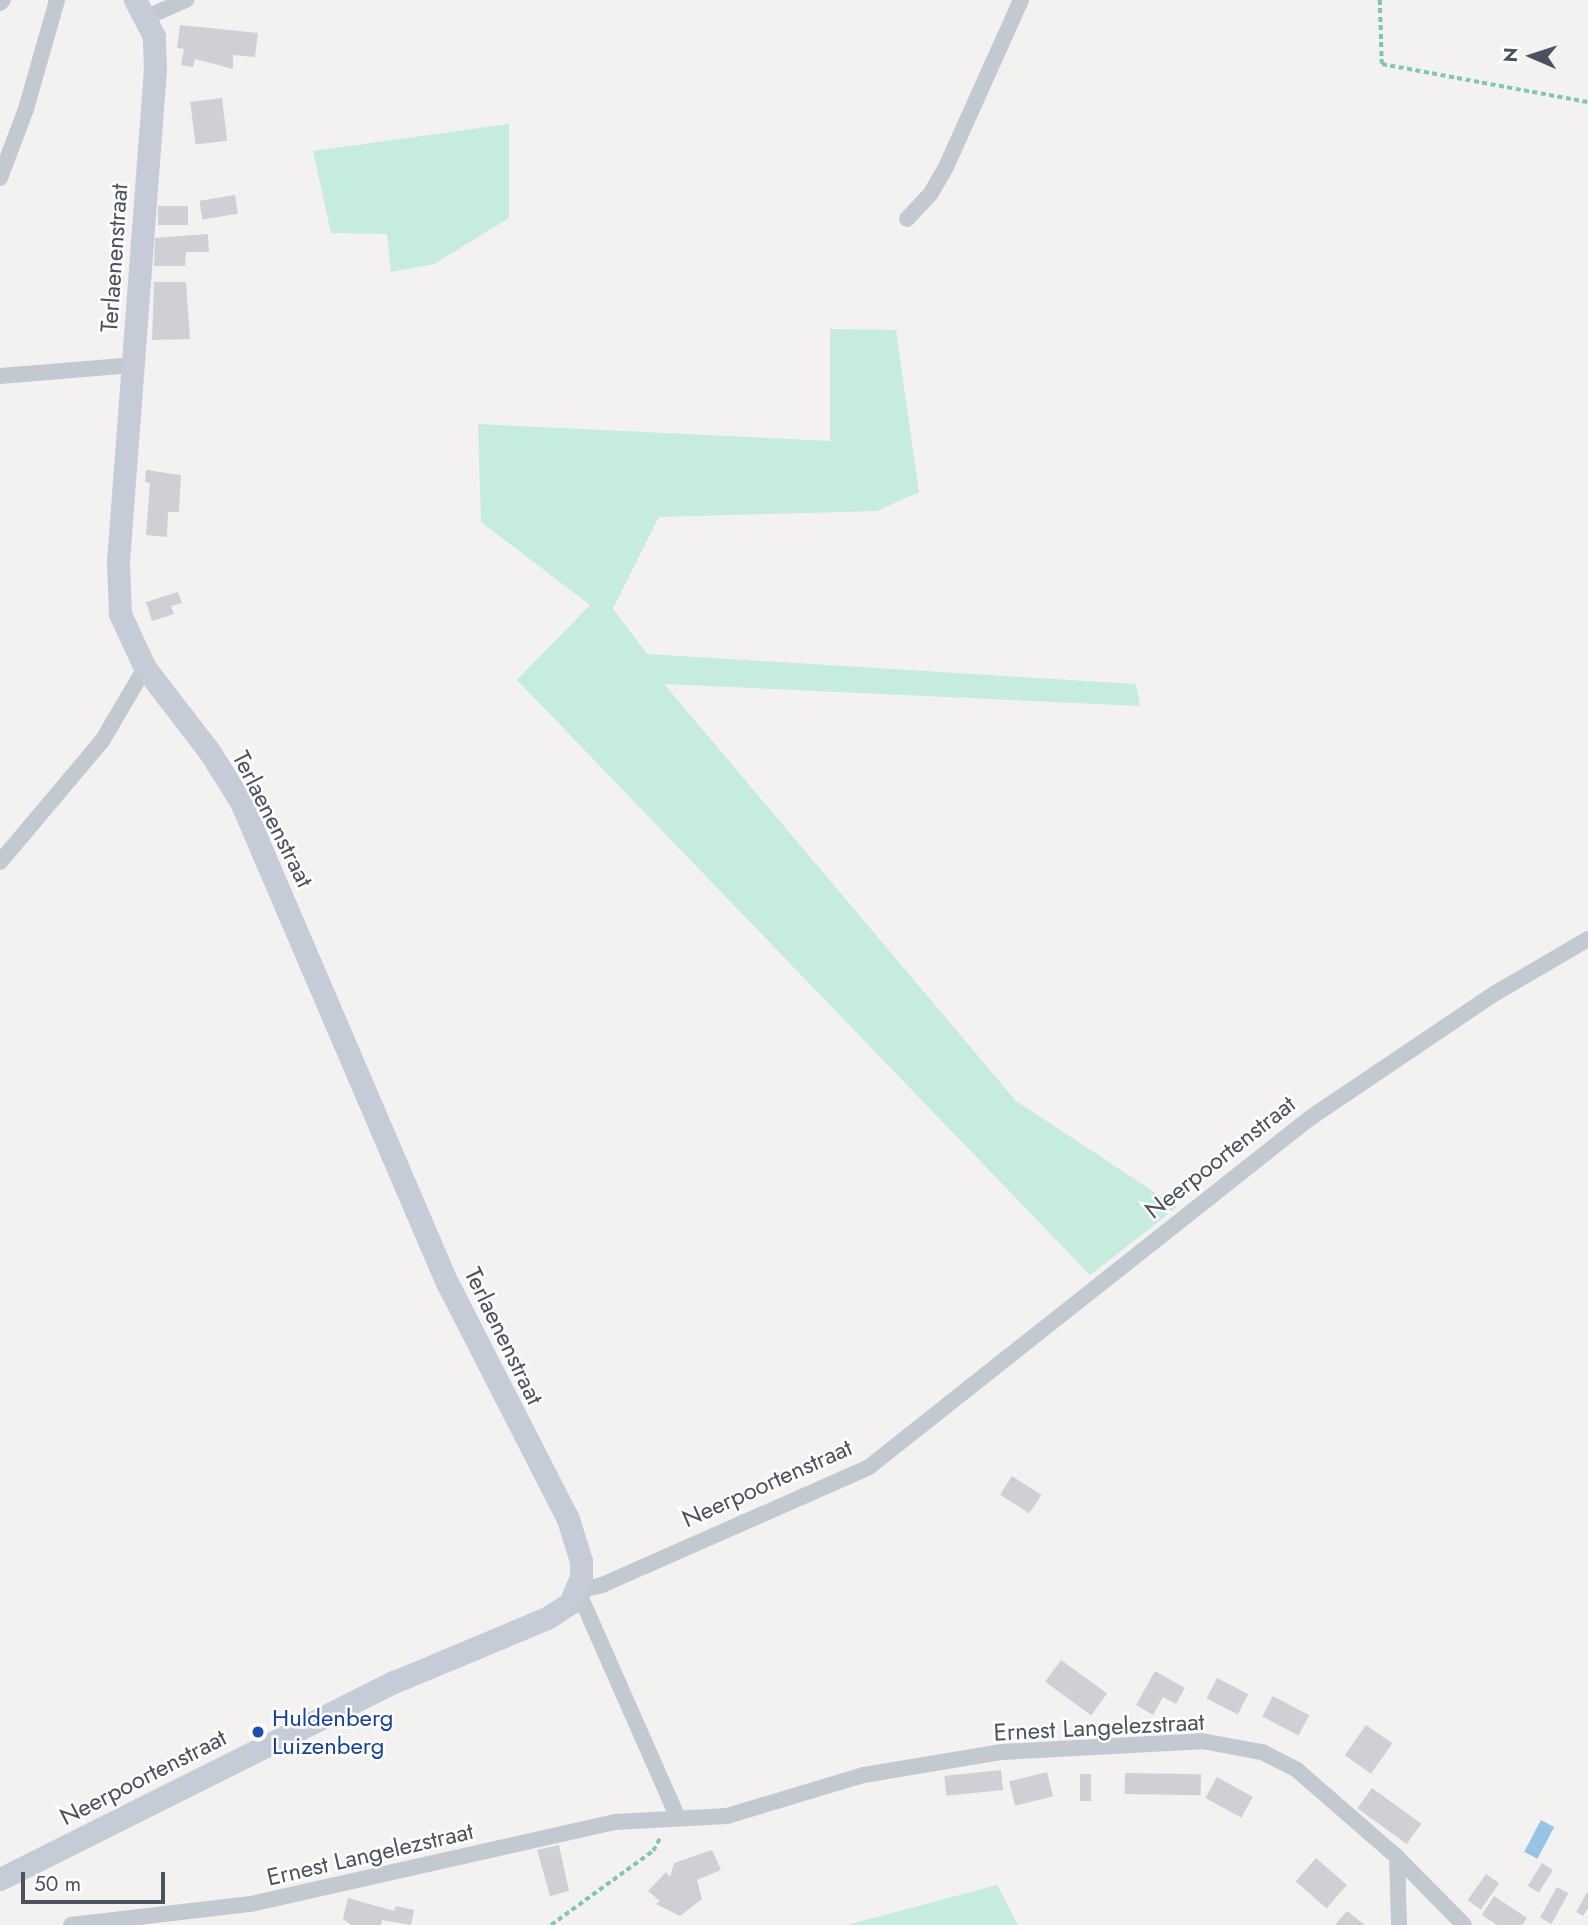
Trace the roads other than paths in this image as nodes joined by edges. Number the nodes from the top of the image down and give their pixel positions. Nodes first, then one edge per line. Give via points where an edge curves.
1 (57, 0) edge
2 (186, 0) edge
3 (1021, 0) edge
4 (141, 8) edge
5 (0, 178) edge
6 (907, 219) dead end
7 (133, 365) junction
8 (0, 376) edge
9 (145, 668) junction
10 (0, 862) edge
11 (1588, 939) edge
12 (578, 1591) junction
13 (671, 1819) junction
14 (1396, 1857) junction
15 (0, 1879) edge
16 (71, 1925) edge
17 (1399, 1925) edge
18 (1464, 1925) edge

1 - 5 street via 26,109
2 - 4 street
3 - 6 street via 946,167 931,193
4 - 7 street, Terlaenenstraat via 154,36 155,70
7 - 8 street
7 - 9 street, Terlaenenstraat via 117,589 128,639
9 - 10 street via 102,741
9 - 12 street, Terlaenenstraat via 209,751 241,802 447,1283 568,1519 582,1561
11 - 12 street, Neerpoortenstraat via 1494,994 1310,1118 869,1467 602,1586
12 - 13 street
12 - 15 street, Neerpoortenstraat via 570,1603 547,1618 394,1682
13 - 14 street, Ernest Langelezstraat via 727,1816 864,1775 1002,1752 1202,1741 1262,1752 1297,1770
13 - 16 street, Ernest Langelezstraat via 615,1822 251,1904
14 - 17 street
14 - 18 street, Ernest Langelezstraat

